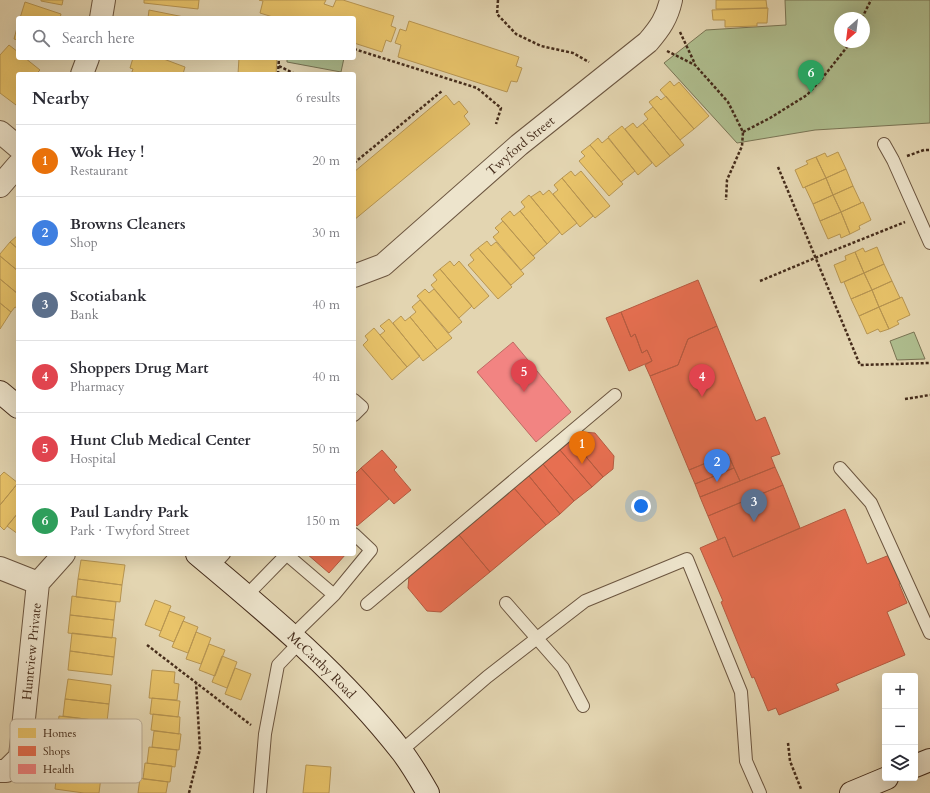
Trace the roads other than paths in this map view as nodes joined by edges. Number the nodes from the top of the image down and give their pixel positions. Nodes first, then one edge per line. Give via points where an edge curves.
1 (104, 0) edge
2 (669, 7) edge
3 (101, 16) edge
4 (87, 60) edge
5 (83, 72) edge
6 (0, 132) edge
7 (884, 144) dead end
8 (16, 145) edge
9 (16, 166) edge
10 (0, 186) edge
11 (930, 243) edge
12 (356, 275) edge
13 (0, 392) edge
14 (615, 395) dead end
15 (356, 402) edge
16 (16, 405) edge
17 (356, 413) edge
18 (840, 468) dead end
19 (356, 536) edge
20 (62, 556) edge
21 (284, 556) edge
22 (288, 556) edge
23 (211, 558) edge
24 (0, 568) edge
25 (38, 583) junction
26 (334, 595) junction
27 (246, 596) junction
28 (506, 603) dead end
29 (367, 604) dead end
30 (930, 633) edge
31 (537, 638) junction
32 (296, 639) junction
33 (583, 706) dead end
34 (24, 719) edge
35 (401, 751) junction
36 (930, 760) edge
37 (918, 765) edge
38 (10, 767) edge
39 (0, 771) edge
40 (882, 780) edge
41 (260, 793) edge
42 (428, 793) edge
43 (760, 793) edge
44 (851, 793) edge

1 - 3 street
2 - 12 street, Twyford Street via 658,31 648,42 519,145 383,265
4 - 5 street
6 - 8 street
7 - 11 lane
9 - 10 street
13 - 16 street
14 - 29 lane
15 - 17 lane via 362,407
18 - 30 lane via 871,503
19 - 26 lane via 371,550
20 - 25 street, Huntview Private
21 - 27 lane
22 - 26 lane
23 - 27 street, McCarthy Road
24 - 25 street
25 - 34 street, Huntview Private
26 - 32 lane
27 - 32 street, McCarthy Road
28 - 31 lane
31 - 33 lane via 563,668
31 - 35 lane
31 - 43 lane via 586,601 687,559 741,692 746,761
32 - 35 street, McCarthy Road via 350,692
32 - 41 lane via 278,664 265,734
35 - 42 street, McCarthy Road
36 - 37 street
38 - 39 street, Huntview Private via 6,771
40 - 44 street

